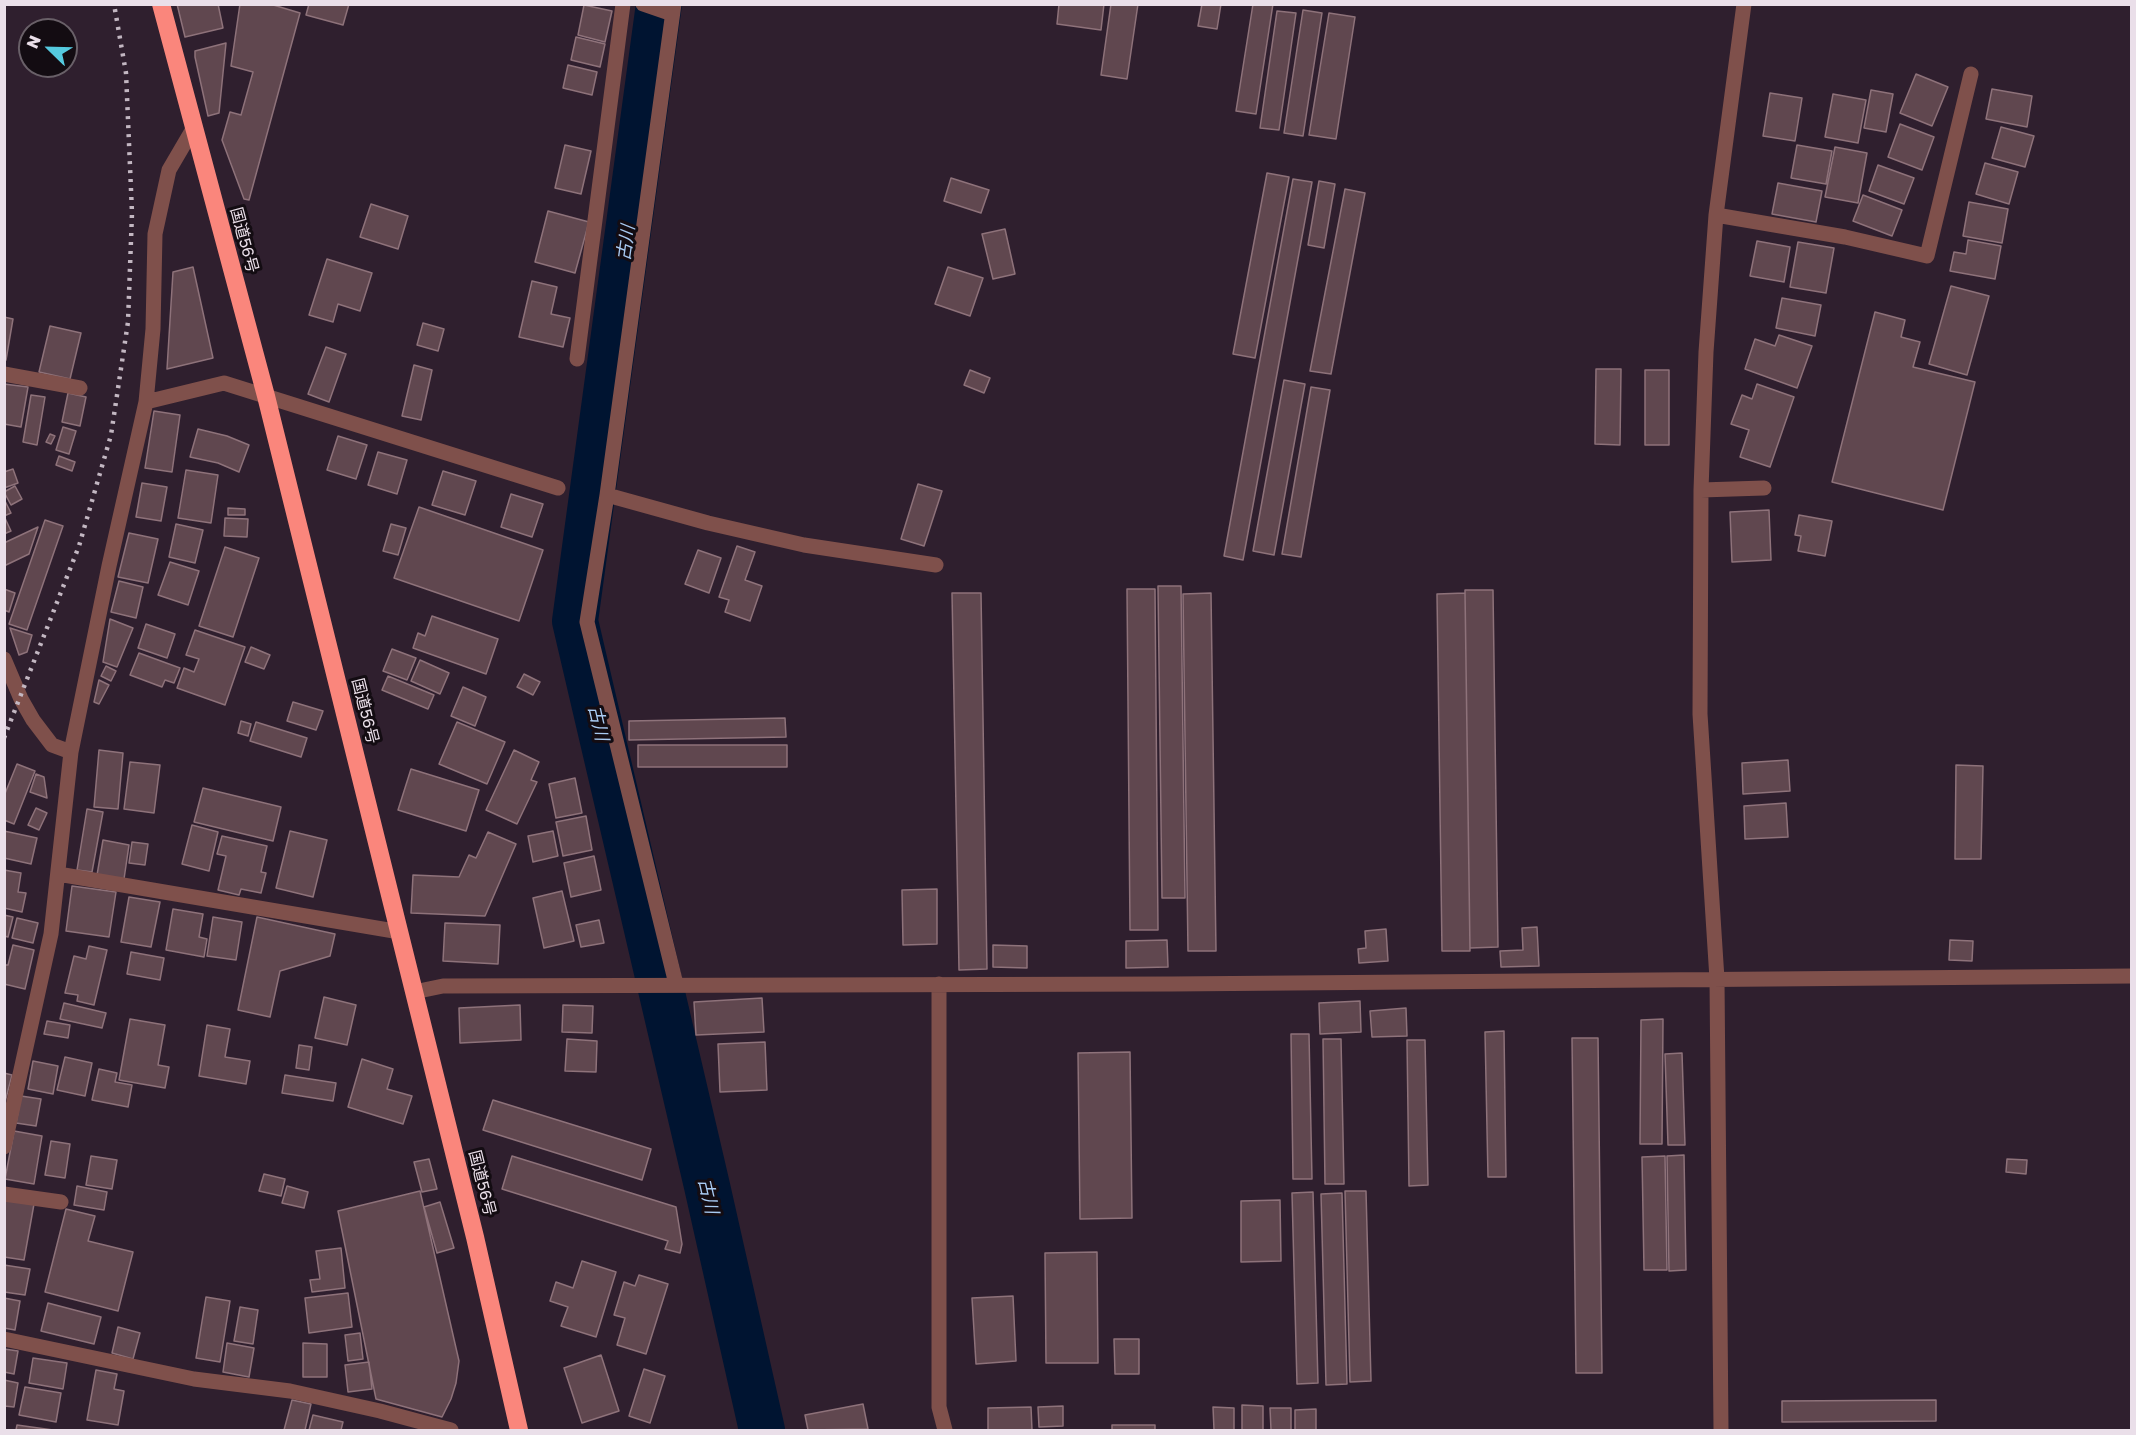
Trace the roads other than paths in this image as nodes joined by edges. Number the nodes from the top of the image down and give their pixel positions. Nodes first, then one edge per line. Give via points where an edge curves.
1 (161, 4) edge
2 (623, 4) edge
3 (643, 4) edge
4 (1744, 4) edge
5 (670, 10) edge
6 (1971, 74) dead end
7 (193, 129) junction
8 (1716, 215) junction
9 (577, 359) dead end
10 (4, 374) edge
11 (80, 388) dead end
12 (266, 396) junction
13 (146, 402) junction
14 (558, 488) dead end
15 (1764, 488) dead end
16 (1701, 490) junction
17 (607, 495) junction
18 (936, 566) dead end
19 (4, 659) edge
20 (71, 752) junction
21 (58, 874) junction
22 (400, 932) junction
23 (2132, 976) edge
24 (1717, 979) junction
25 (671, 984) junction
26 (939, 984) junction
27 (414, 992) junction
28 (4, 1147) edge
29 (4, 1194) edge
30 (61, 1202) dead end
31 (4, 1339) edge
32 (451, 1431) edge
33 (519, 1431) edge
34 (945, 1431) edge
35 (1721, 1431) edge

1 - 7 highway, 国道56号
2 - 9 street
3 - 5 street
4 - 8 street
5 - 17 street
6 - 8 street via 1927,256 1845,237
7 - 12 highway, 国道56号
7 - 13 street via 169,170 155,234 153,329
8 - 16 street
10 - 11 street
12 - 13 street via 224,383
12 - 14 street
12 - 22 highway, 国道56号
13 - 20 street
15 - 16 street
16 - 24 street via 1700,714
17 - 18 street via 804,545
17 - 25 street via 587,622
19 - 20 street via 33,720 52,745
20 - 21 street
21 - 22 street
21 - 28 street via 51,934
22 - 27 highway, 国道56号
23 - 24 street
24 - 26 street
24 - 35 street
25 - 26 street
25 - 27 street via 443,986
26 - 34 street via 939,1407
27 - 33 highway, 国道56号
29 - 30 street
31 - 32 street via 194,1379 290,1391

